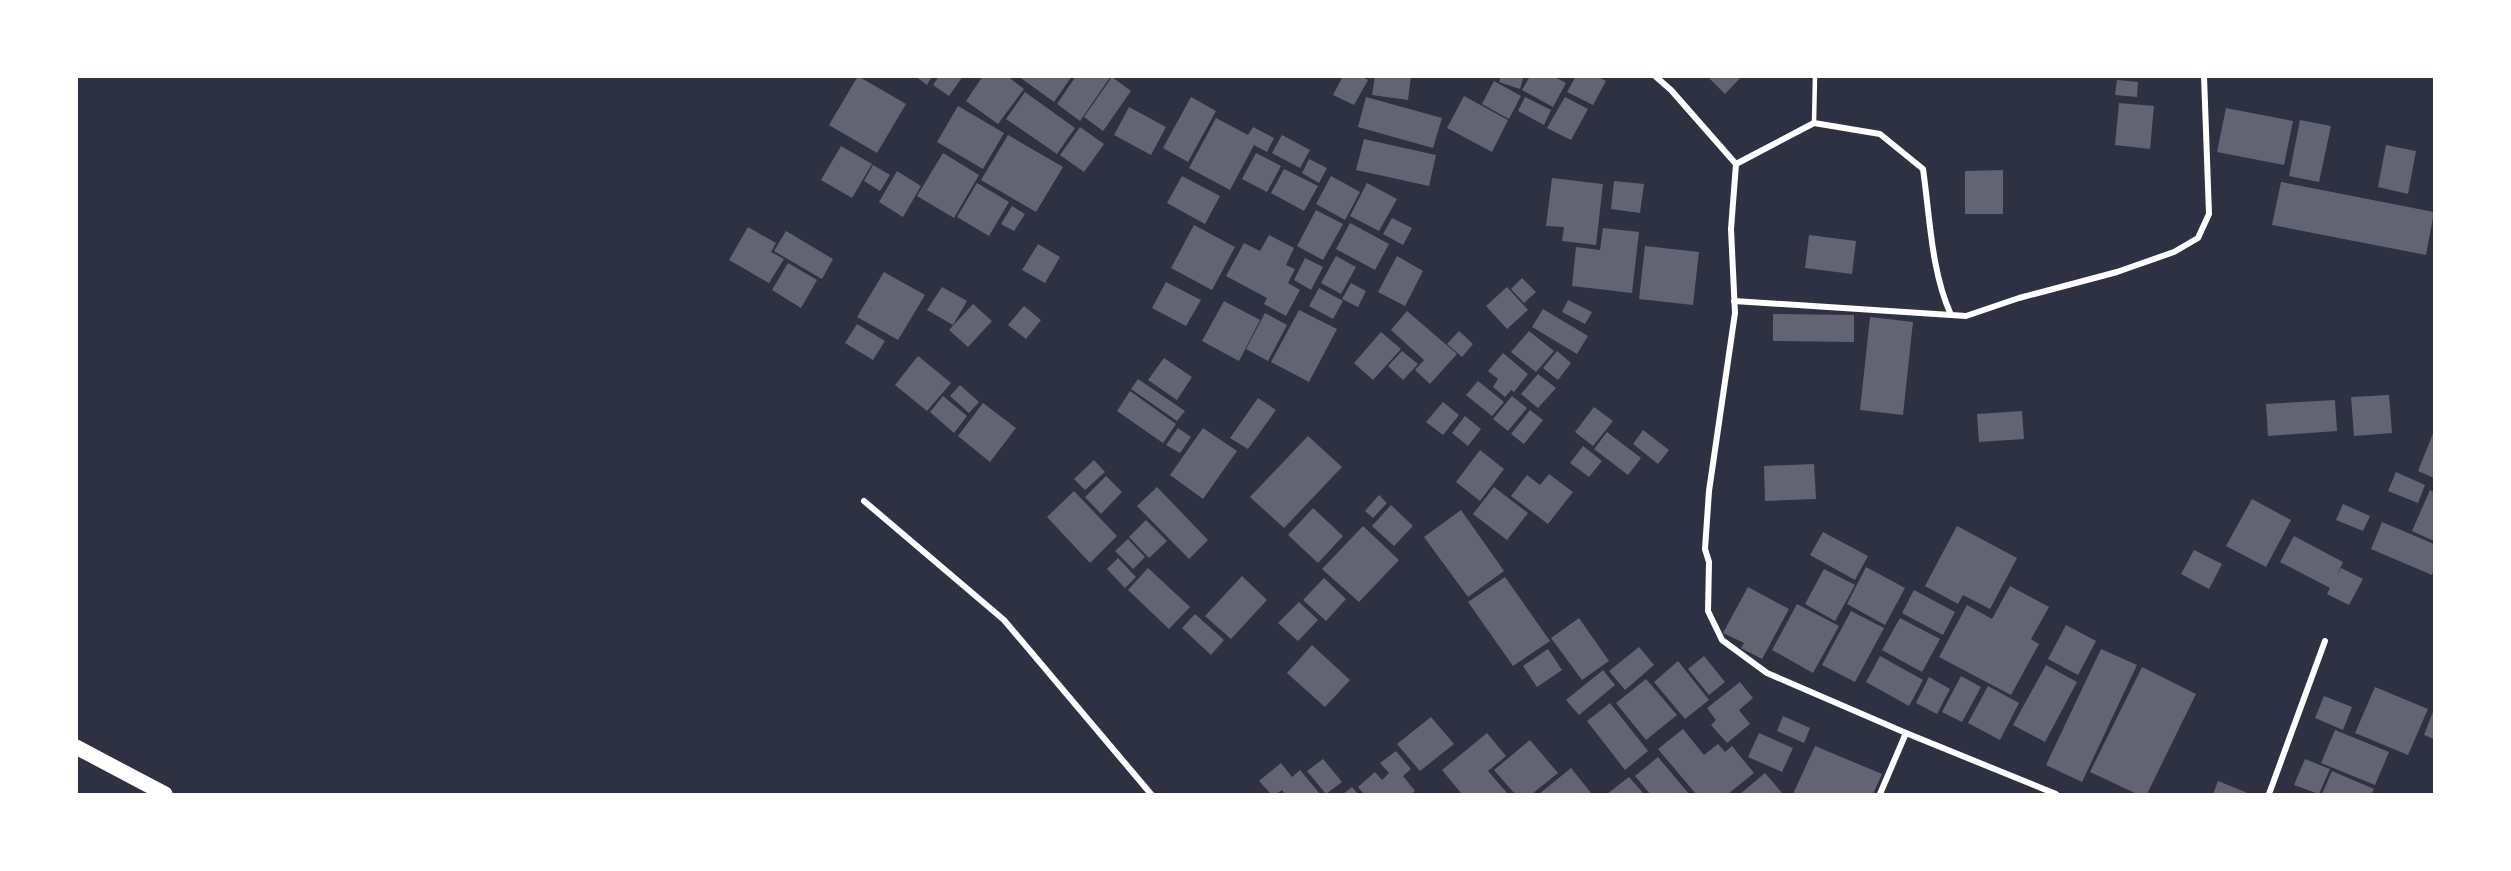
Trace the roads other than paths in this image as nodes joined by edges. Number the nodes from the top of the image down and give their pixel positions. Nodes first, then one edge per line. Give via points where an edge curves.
1 (1655, 76) edge
2 (1815, 76) edge
3 (2204, 76) edge
4 (1814, 123) junction
5 (1736, 164) junction
6 (1734, 301) junction
7 (1951, 315) junction
8 (864, 501) dead end
9 (2325, 641) dead end
10 (1906, 734) junction
11 (76, 747) edge
12 (165, 795) edge
13 (1151, 795) edge
14 (1880, 795) edge
15 (2056, 795) edge
16 (2269, 795) edge

1 - 5 street
2 - 4 lane
3 - 7 street via 2209,214 2198,238 2175,252 2117,272 1966,316
4 - 5 street
4 - 7 street via 1880,134 1923,169 1936,258
5 - 6 street via 1731,229
6 - 7 street
6 - 10 street via 1709,491 1708,611 1722,640 1767,672
8 - 13 street via 1004,620
9 - 16 street
10 - 14 street
10 - 15 street
11 - 12 main road

